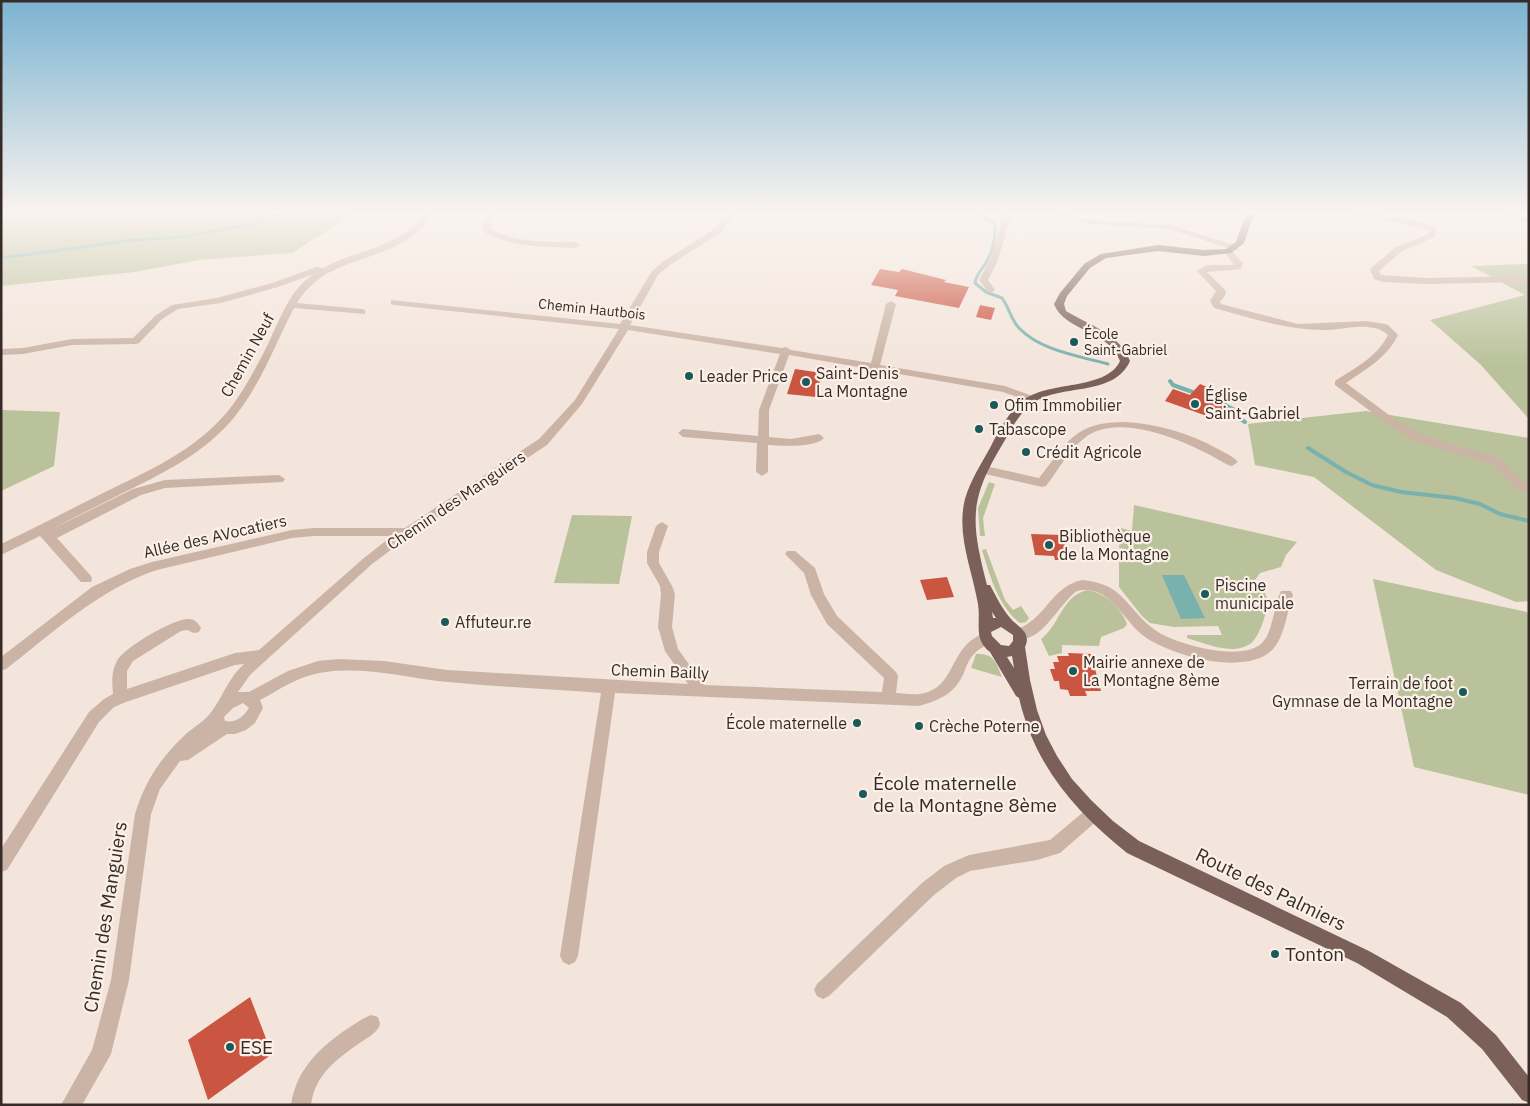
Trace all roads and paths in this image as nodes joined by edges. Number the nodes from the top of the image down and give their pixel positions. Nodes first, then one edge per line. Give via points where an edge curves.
1 (342, 263) edge
2 (668, 263) edge
3 (993, 263) edge
4 (1092, 263) edge
5 (1239, 263) edge
6 (1383, 263) edge
7 (335, 265) junction
8 (1529, 279) edge
9 (991, 290) dead end
10 (394, 302) dead end
11 (291, 304) junction
12 (891, 304) dead end
13 (362, 312) dead end
14 (625, 327) junction
15 (786, 350) junction
16 (1, 352) edge
17 (875, 366) junction
18 (1031, 399) junction
19 (683, 433) dead end
20 (819, 438) dead end
21 (762, 440) junction
22 (1232, 462) dead end
23 (985, 470) junction
24 (762, 472) dead end
25 (279, 479) dead end
26 (1524, 490) dead end
27 (662, 526) dead end
28 (407, 532) junction
29 (45, 533) junction
30 (1, 550) edge
31 (791, 554) dead end
32 (86, 579) dead end
33 (981, 582) junction
34 (1286, 595) dead end
35 (1007, 624) junction
36 (194, 628) dead end
37 (989, 639) junction
38 (1019, 641) junction
39 (264, 655) junction
40 (1, 664) edge
41 (609, 687) junction
42 (700, 690) junction
43 (121, 697) junction
44 (888, 699) junction
45 (1025, 699) junction
46 (250, 701) junction
47 (226, 704) junction
48 (220, 723) junction
49 (1093, 814) junction
50 (1, 864) edge
51 (570, 956) dead end
52 (823, 990) dead end
53 (371, 1024) dead end
54 (1529, 1093) edge
55 (71, 1105) edge
56 (301, 1105) edge

1 - 7 street, Chemin Neuf
2 - 14 street, Chemin des Manguiers via 655,273
3 - 9 street via 984,280
4 - 18 main road via 1063,295 1060,308 1075,321 1116,343 1124,355 1122,371 1106,380
5 - 26 street via 1238,267 1201,271 1221,291 1215,301 1217,306 1298,327 1366,324 1385,328 1393,335 1385,348 1339,383 1418,438 1495,461
6 - 8 street via 1374,270 1377,277 1383,279 1426,282
7 - 11 street, Chemin Neuf via 312,278
7 - 16 street via 218,301 175,308 159,317 136,341 72,342
10 - 14 street, Chemin Hautbois
11 - 13 street
11 - 29 street, Chemin Neuf via 267,357 244,396 211,436 178,460
12 - 17 street
14 - 15 street, Chemin Hautbois
14 - 28 street, Chemin des Manguiers via 588,390 561,426 543,442
15 - 17 street, Chemin Hautbois
15 - 21 street via 765,406
17 - 18 street, Chemin Hautbois via 1005,390
18 - 23 main road, Route des Palmiers via 1007,425
19 - 21 street
20 - 21 street via 791,443
21 - 24 street
22 - 23 street via 1171,432 1144,426 1114,425 1096,427 1082,434 1042,483
23 - 33 main road, Route des Palmiers via 972,495 969,510 970,543
25 - 29 street via 152,487
27 - 42 street via 652,552 653,563 668,594 664,627 672,651
28 - 39 street, Chemin des Manguiers via 331,592
28 - 40 street, Allée des AVocatiers via 292,534 156,565 97,591
29 - 30 street, Chemin Neuf
29 - 32 street
31 - 44 street via 810,572 832,620 891,676
33 - 35 main road, Route des Palmiers
33 - 37 main road, Route des Palmiers
34 - 38 street via 1270,645 1259,654 1244,657 1191,650 1154,636 1110,592 1081,584 1061,595 1035,630
35 - 37 main road via 996,623
35 - 38 main road
36 - 43 street via 190,624 178,626 128,657 118,674
37 - 38 main road via 1008,652
37 - 44 street, Chemin Bailly via 971,645 948,687 939,693 919,700
37 - 45 main road, Route des Palmiers
38 - 45 main road, Route des Palmiers
39 - 43 street via 235,659
39 - 46 street, Chemin des Manguiers via 244,685
39 - 47 street, Chemin des Manguiers via 246,671 227,697
41 - 42 street, Chemin Bailly
41 - 46 street, Chemin Bailly via 338,666 318,667
41 - 51 street
42 - 44 street, Chemin Bailly
43 - 50 street via 94,717
45 - 49 main road, Route des Palmiers via 1051,764
46 - 47 street via 234,699
46 - 48 street via 248,721 232,728
47 - 48 street
48 - 55 street, Chemin des Manguiers via 168,765 154,784 143,814 120,980 101,1054
49 - 52 street via 1054,847 969,863 950,872 928,889
49 - 54 main road, Route des Palmiers via 1133,847 1363,957 1454,1010 1489,1042
53 - 56 street via 318,1064 305,1086

